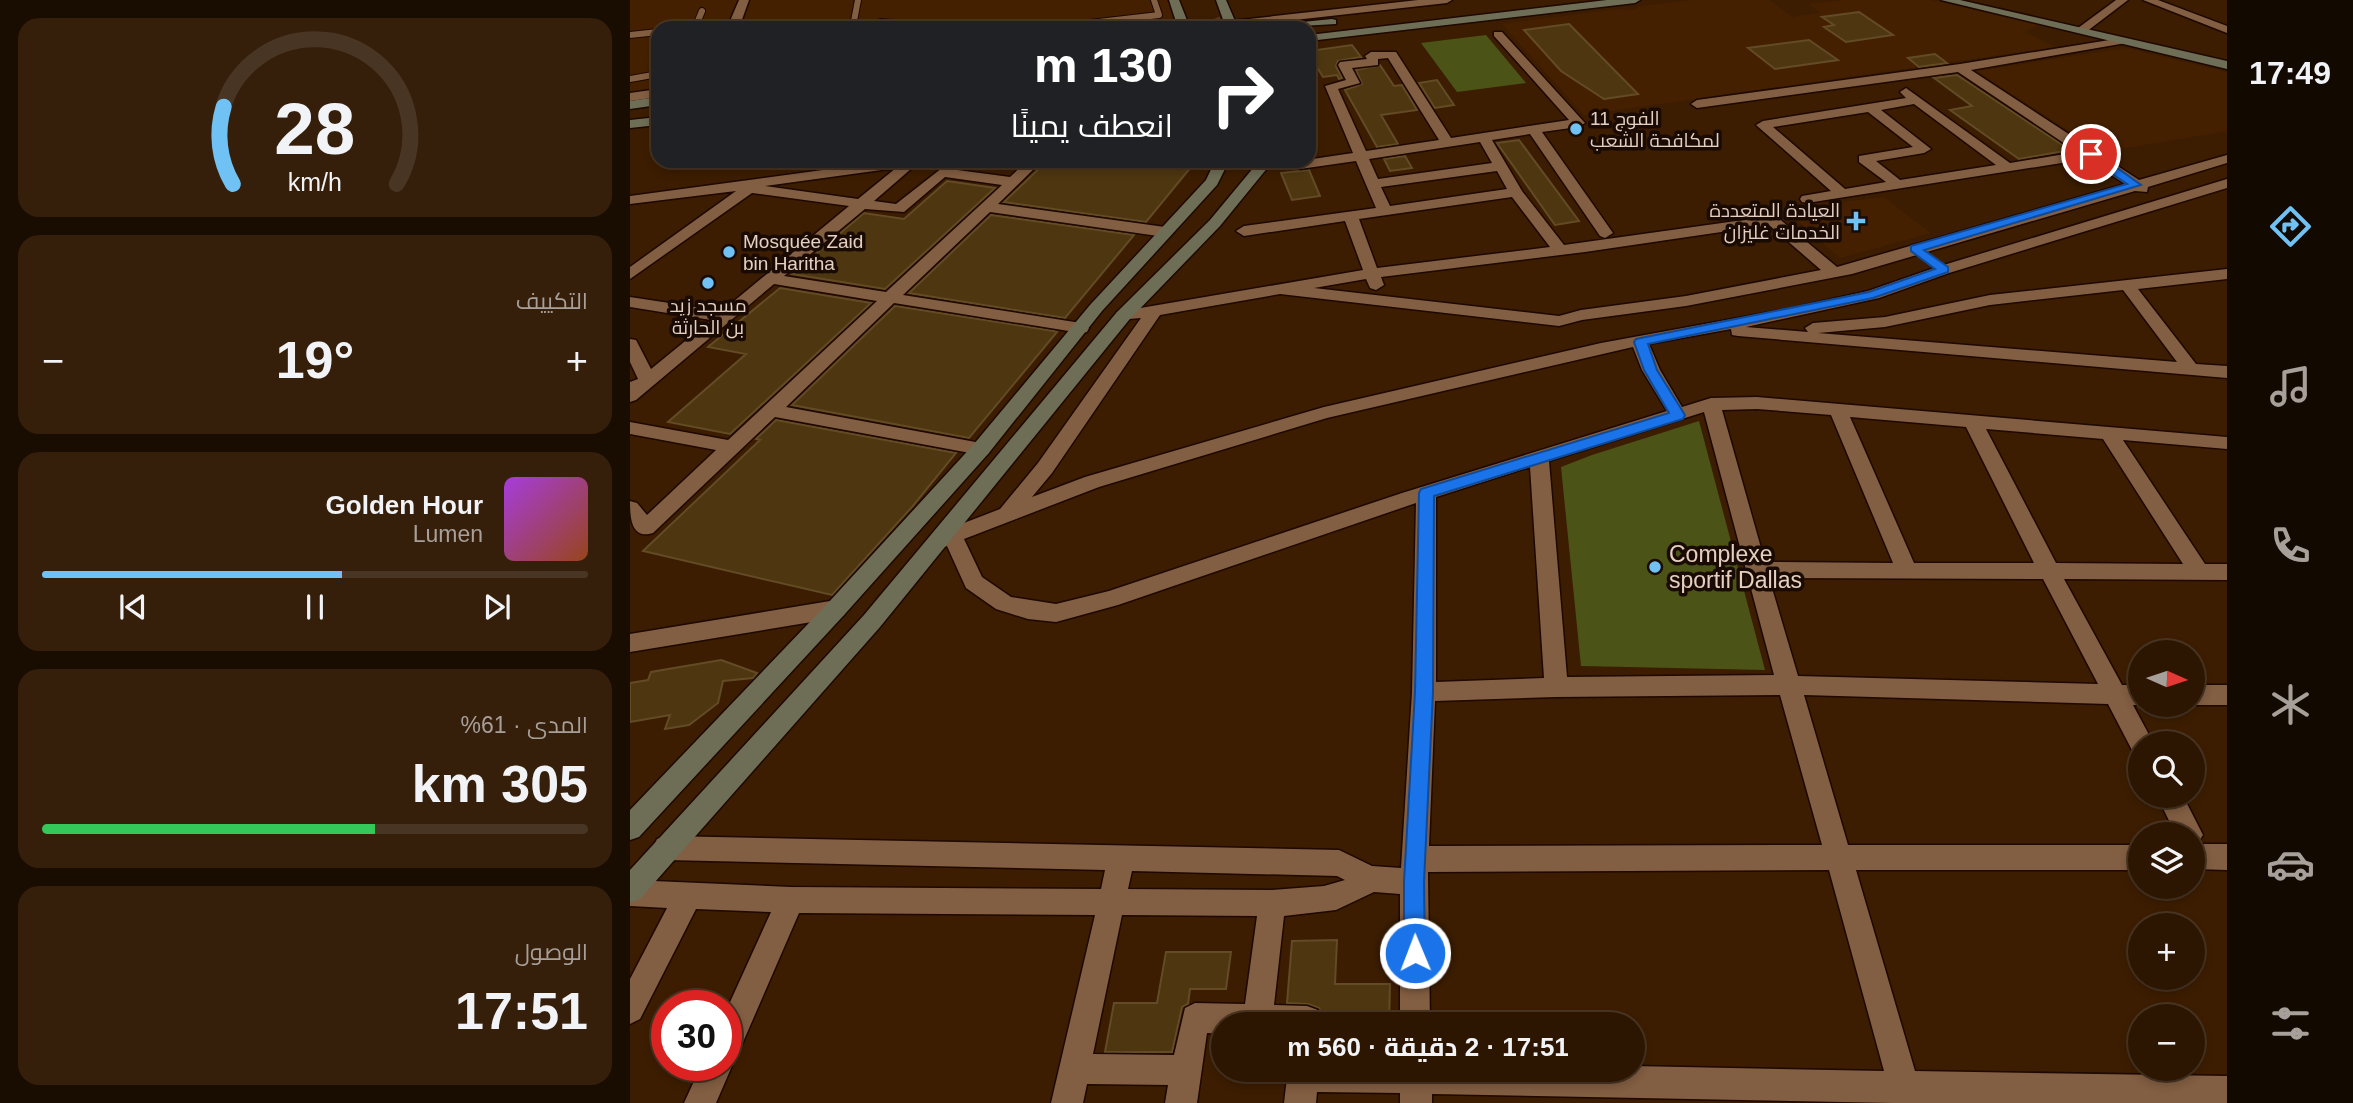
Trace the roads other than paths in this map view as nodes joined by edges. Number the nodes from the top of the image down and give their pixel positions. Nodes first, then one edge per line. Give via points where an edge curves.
1 (744, 0) edge
2 (858, 0) edge
3 (1154, 0) edge
4 (1174, 0) edge
5 (1222, 0) edge
6 (1447, 0) edge
7 (1533, 0) edge
8 (1635, 0) edge
9 (1946, 0) edge
10 (2123, 0) edge
11 (2148, 0) edge
12 (1423, 1) edge
13 (1392, 3) edge
14 (702, 11) dead end
15 (698, 21) edge
16 (736, 21) edge
17 (854, 21) edge
18 (1107, 21) edge
19 (1182, 21) edge
20 (1230, 21) tunnel mouth
21 (1267, 21) edge
22 (1316, 23) edge
23 (2082, 30) junction
24 (2227, 30) edge
25 (651, 33) edge
26 (1497, 34) dead end
27 (630, 35) edge
28 (1316, 37) edge
29 (2122, 41) junction
30 (2227, 65) edge
31 (1960, 68) junction
32 (651, 75) edge
33 (1887, 78) junction
34 (630, 79) edge
35 (651, 94) edge
36 (630, 97) edge
37 (1917, 100) junction
38 (651, 102) edge
39 (1697, 104) dead end
40 (630, 105) edge
41 (1871, 107) junction
42 (651, 122) edge
43 (630, 124) edge
44 (1533, 129) junction
45 (1484, 137) junction
46 (1447, 142) junction
47 (2091, 154) junction
48 (1361, 156) junction
49 (2227, 159) edge
50 (1316, 163) edge
51 (1500, 166) junction
52 (2006, 166) junction
53 (866, 168) edge
54 (907, 168) edge
55 (1027, 168) edge
56 (1219, 168) edge
57 (1226, 168) edge
58 (1245, 168) edge
59 (1260, 168) edge
60 (1013, 181) junction
61 (752, 182) junction
62 (1212, 182) junction
63 (2227, 183) edge
64 (1373, 184) junction
65 (1898, 185) junction
66 (2136, 185) junction
67 (1516, 192) junction
68 (1844, 195) junction
69 (1807, 199) dead end
70 (630, 200) edge
71 (2165, 202) junction
72 (861, 204) junction
73 (986, 207) junction
74 (1385, 212) junction
75 (1351, 217) junction
76 (1215, 223) junction
77 (1244, 231) dead end
78 (1165, 232) junction
79 (1605, 233) dead end
80 (1915, 248) junction
81 (1560, 250) junction
82 (634, 270) edge
83 (1943, 270) junction
84 (1372, 273) junction
85 (1834, 273) junction
86 (2227, 274) edge
87 (771, 279) junction
88 (2127, 285) junction
89 (1281, 289) junction
90 (890, 298) junction
91 (1381, 300) junction
92 (630, 302) edge
93 (1154, 311) junction
94 (1793, 313) junction
95 (1123, 316) junction
96 (726, 317) junction
97 (1559, 321) junction
98 (1081, 328) junction
99 (1712, 328) junction
100 (1811, 328) junction
101 (1640, 342) junction
102 (1853, 342) junction
103 (630, 344) edge
104 (1601, 348) junction
105 (2191, 369) junction
106 (2227, 372) edge
107 (648, 381) junction
108 (630, 388) edge
109 (630, 396) edge
110 (1711, 404) junction
111 (771, 410) junction
112 (1838, 410) junction
113 (1678, 415) junction
114 (1973, 422) junction
115 (630, 428) edge
116 (2109, 433) junction
117 (2227, 443) edge
118 (732, 447) junction
119 (981, 449) junction
120 (1539, 458) junction
121 (1426, 493) junction
122 (630, 508) edge
123 (1008, 512) junction
124 (945, 538) junction
125 (1755, 570) junction
126 (1907, 571) junction
127 (2049, 571) junction
128 (2199, 572) junction
129 (2227, 572) edge
130 (836, 609) junction
131 (630, 643) edge
132 (1787, 685) junction
133 (1556, 687) junction
134 (1424, 692) junction
135 (2128, 693) edge
136 (2128, 695) edge
137 (2205, 695) edge
138 (2227, 695) edge
139 (630, 828) edge
140 (666, 848) junction
141 (1839, 856) junction
142 (2128, 857) edge
143 (1121, 859) junction
144 (1415, 870) junction
145 (1370, 879) junction
146 (634, 880) edge
147 (688, 895) junction
148 (791, 901) junction
149 (1111, 901) junction
150 (1272, 903) junction
151 (630, 1009) edge
152 (742, 1010) edge
153 (1259, 1012) edge
154 (1415, 1012) edge
155 (1211, 1018) edge
156 (1075, 1069) junction
157 (1186, 1070) junction
158 (710, 1081) edge
159 (1301, 1083) edge
160 (1416, 1083) edge
161 (1906, 1095) edge
162 (2225, 1095) edge
163 (700, 1103) edge
164 (1067, 1103) edge
165 (1181, 1103) edge

1 - 16 street
2 - 17 lane
3 - 18 lane via 1159,15
4 - 19 main road
5 - 20 main road
6 - 12 street
7 - 22 main road
8 - 28 main road
9 - 23 main road
10 - 23 street
11 - 24 street
12 - 13 street
13 - 21 street
14 - 15 lane
23 - 29 main road
25 - 27 lane
26 - 44 street via 1578,123
29 - 30 main road
29 - 31 street
31 - 33 street
31 - 47 street
32 - 34 lane
33 - 37 street
33 - 39 street
35 - 36 street
37 - 41 street
37 - 52 street
38 - 40 main road
41 - 65 street via 1924,149 1864,159
41 - 68 street via 1763,125
42 - 43 main road
44 - 45 street
44 - 79 street
45 - 46 street
45 - 51 street
46 - 48 street
46 - 48 street via 1392,54 1370,56 1374,62 1344,65 1354,83 1331,86
47 - 52 street
47 - 66 street
48 - 50 street
48 - 64 street
49 - 66 street
51 - 64 street
51 - 67 street
52 - 65 street
53 - 61 street
54 - 72 street
55 - 60 street
56 - 62 main road
57 - 62 main road
58 - 76 main road
59 - 76 main road
60 - 72 street via 942,172 899,209
60 - 73 street
61 - 70 street
61 - 72 street
61 - 82 street
62 - 78 main road
63 - 71 street
64 - 74 street
65 - 68 street
66 - 71 street
66 - 80 street
67 - 74 street
67 - 81 street
68 - 69 street
71 - 83 street
72 - 87 street
73 - 78 street
73 - 90 street
74 - 75 street
75 - 77 street
75 - 84 street
76 - 95 main road
78 - 98 main road
80 - 83 street
80 - 85 street
81 - 84 street
81 - 85 street via 1772,220
83 - 94 street via 1873,295
84 - 89 street
84 - 91 street
85 - 97 street
86 - 88 street
87 - 90 street
87 - 96 street
88 - 100 street via 1990,300 1885,322
88 - 105 street
89 - 91 street
89 - 93 street
90 - 98 street
90 - 111 street
91 - 97 street
92 - 96 street
93 - 95 street
93 - 123 street via 1045,468
94 - 99 street
94 - 100 street
95 - 124 main road
96 - 107 street
97 - 104 street
98 - 119 main road
99 - 101 street
99 - 102 street
100 - 102 street
101 - 104 street
101 - 113 street
102 - 105 street
103 - 107 street
104 - 123 street via 1324,413 1194,450
105 - 106 street
107 - 108 street
107 - 109 street
110 - 112 street
110 - 113 street
110 - 125 street
111 - 118 street
111 - 119 street
112 - 114 street
112 - 126 street
113 - 120 street
114 - 116 street
114 - 127 street
115 - 118 street
116 - 117 street
116 - 128 street
118 - 122 street via 646,528
119 - 130 main road
120 - 121 street
120 - 133 street
121 - 124 street via 1056,613 1004,603 975,582
121 - 134 street
123 - 124 street
124 - 140 main road
125 - 126 street
125 - 132 street
126 - 127 street
127 - 128 street
127 - 135 street
128 - 129 street
130 - 131 street
130 - 139 main road
132 - 133 street
132 - 136 street
132 - 141 street
133 - 134 street
134 - 144 street
137 - 138 street
140 - 143 street
140 - 146 main road
141 - 142 street
141 - 144 street
141 - 161 street
143 - 145 street via 1339,863
143 - 149 street
144 - 145 street
144 - 154 street
145 - 150 street via 1354,892 1336,897
146 - 147 street
147 - 148 street
147 - 151 street
148 - 149 street
148 - 152 street
149 - 150 street
149 - 156 street
150 - 153 street
155 - 157 street via 1195,1018
156 - 157 street
156 - 164 street
157 - 165 street
158 - 163 street
159 - 160 street
160 - 161 street
161 - 162 street

